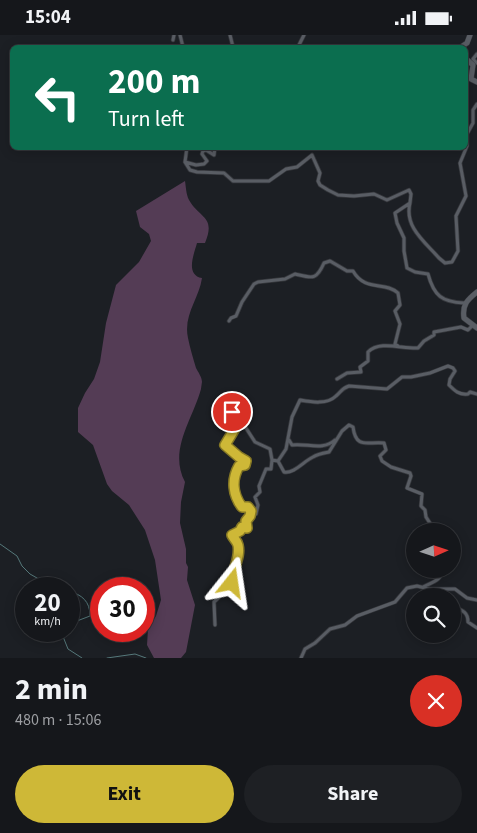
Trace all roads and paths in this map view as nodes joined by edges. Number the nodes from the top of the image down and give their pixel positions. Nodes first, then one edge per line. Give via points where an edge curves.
1 (174, 35) edge
2 (173, 40) dead end
3 (477, 54) edge
4 (468, 61) edge
5 (477, 63) edge
6 (477, 70) edge
7 (471, 77) junction
8 (477, 82) edge
9 (477, 105) edge
10 (468, 132) edge
11 (187, 150) edge
12 (206, 150) edge
13 (206, 150) edge
14 (215, 150) edge
15 (465, 150) edge
16 (185, 162) junction
17 (410, 203) junction
18 (477, 292) edge
19 (464, 303) junction
20 (229, 321) dead end
21 (475, 327) edge
22 (398, 346) junction
23 (337, 379) dead end
24 (477, 395) edge
25 (338, 438) junction
26 (288, 439) junction
27 (272, 460) junction
28 (278, 461) junction
29 (250, 516) junction
30 (430, 523) edge
31 (439, 578) edge
32 (422, 587) junction
33 (426, 588) edge
34 (461, 594) edge
35 (477, 599) edge
36 (461, 610) edge
37 (215, 625) dead end
38 (477, 628) edge
39 (301, 658) edge

1 - 2 street
3 - 5 street via 473,59
4 - 7 main road via 473,65
6 - 7 street
7 - 8 main road
9 - 10 street
11 - 16 street
12 - 14 street via 214,155
13 - 16 street via 202,154 207,161 204,164
15 - 17 street via 460,163 466,196 456,216 458,251 452,262 445,263 439,258 410,225
16 - 17 street via 190,170 224,173 233,181 268,181 286,169 297,167 312,155 320,173 320,185 338,195 374,193 387,200 409,190
17 - 19 street via 395,213 404,238 408,268 428,274 433,291 450,303
18 - 19 main road
19 - 21 main road via 464,318
20 - 22 street via 236,316 254,284 295,274 317,276 324,263 330,261 353,271 365,283 391,288 398,293 400,305 395,311 400,324 395,344
21 - 22 street via 434,332 418,348
22 - 23 street via 375,347 368,352 368,361 360,367 361,372 347,373
24 - 26 street via 462,395 449,385 455,371 448,366 430,373 402,377 387,389 349,386 331,399 316,403 300,400 292,417
25 - 26 street via 326,446 292,445
25 - 28 street via 329,451 288,473
25 - 30 street via 350,425 360,441 384,443 386,450 380,456 382,461 410,473 412,476 407,488 422,495 421,506
26 - 28 street
27 - 28 street
27 - 29 street via 271,469 266,469 255,497 258,505 256,514
27 - 29 street via 270,449 255,442 237,411 232,412 237,425 225,445 246,461 245,465 239,466 232,481 238,501 242,507 248,507
29 - 37 street via 246,521 247,528 242,527 232,535 238,543 239,556 232,583 214,602
31 - 32 street
32 - 33 street
32 - 39 street via 407,588 395,602 330,629 305,649
34 - 35 street
36 - 38 street via 468,614 468,622

